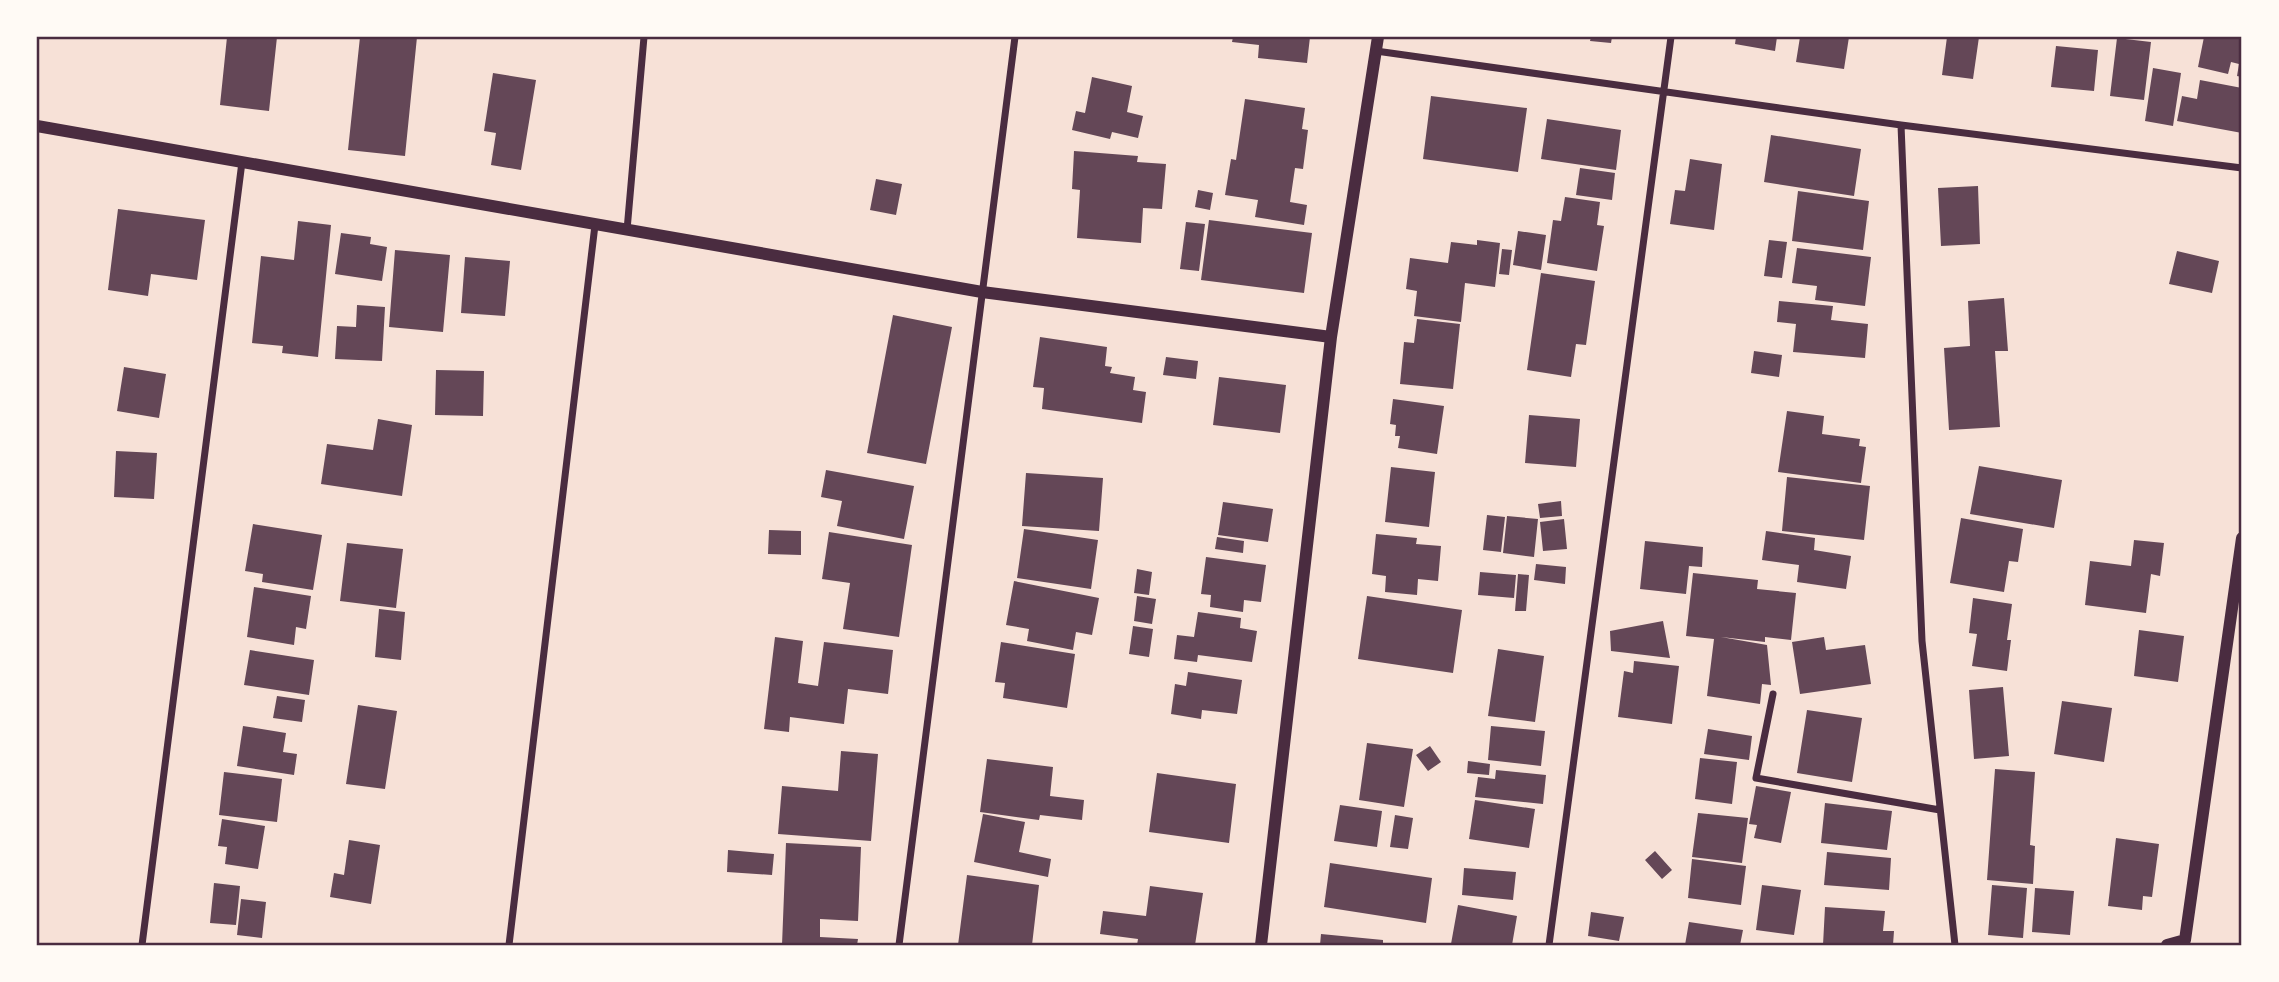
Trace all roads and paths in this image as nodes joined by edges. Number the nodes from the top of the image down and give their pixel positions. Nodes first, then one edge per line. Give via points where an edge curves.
1 (644, 37) edge
2 (1015, 37) edge
3 (1378, 37) edge
4 (1671, 37) edge
5 (1376, 51) junction
6 (1665, 89) junction
7 (1900, 125) junction
8 (37, 126) edge
9 (242, 162) junction
10 (2242, 168) edge
11 (595, 225) junction
12 (627, 230) junction
13 (982, 292) junction
14 (1331, 337) junction
15 (2242, 538) edge
16 (1773, 694) dead end
17 (1940, 810) junction
18 (142, 945) edge
19 (509, 945) edge
20 (899, 945) edge
21 (1261, 945) edge
22 (1549, 945) edge
23 (1955, 945) edge
24 (2167, 945) edge

1 - 12 street
2 - 13 street
3 - 5 street
4 - 6 street
5 - 6 street
5 - 14 street
6 - 7 street
6 - 22 street
7 - 10 street
7 - 17 street via 1922,641
8 - 9 street
9 - 11 street
9 - 18 street
11 - 12 street
11 - 19 street
12 - 13 street
13 - 14 street
13 - 20 street
14 - 21 street
15 - 24 street via 2185,940
16 - 17 street via 1756,778
17 - 23 street

